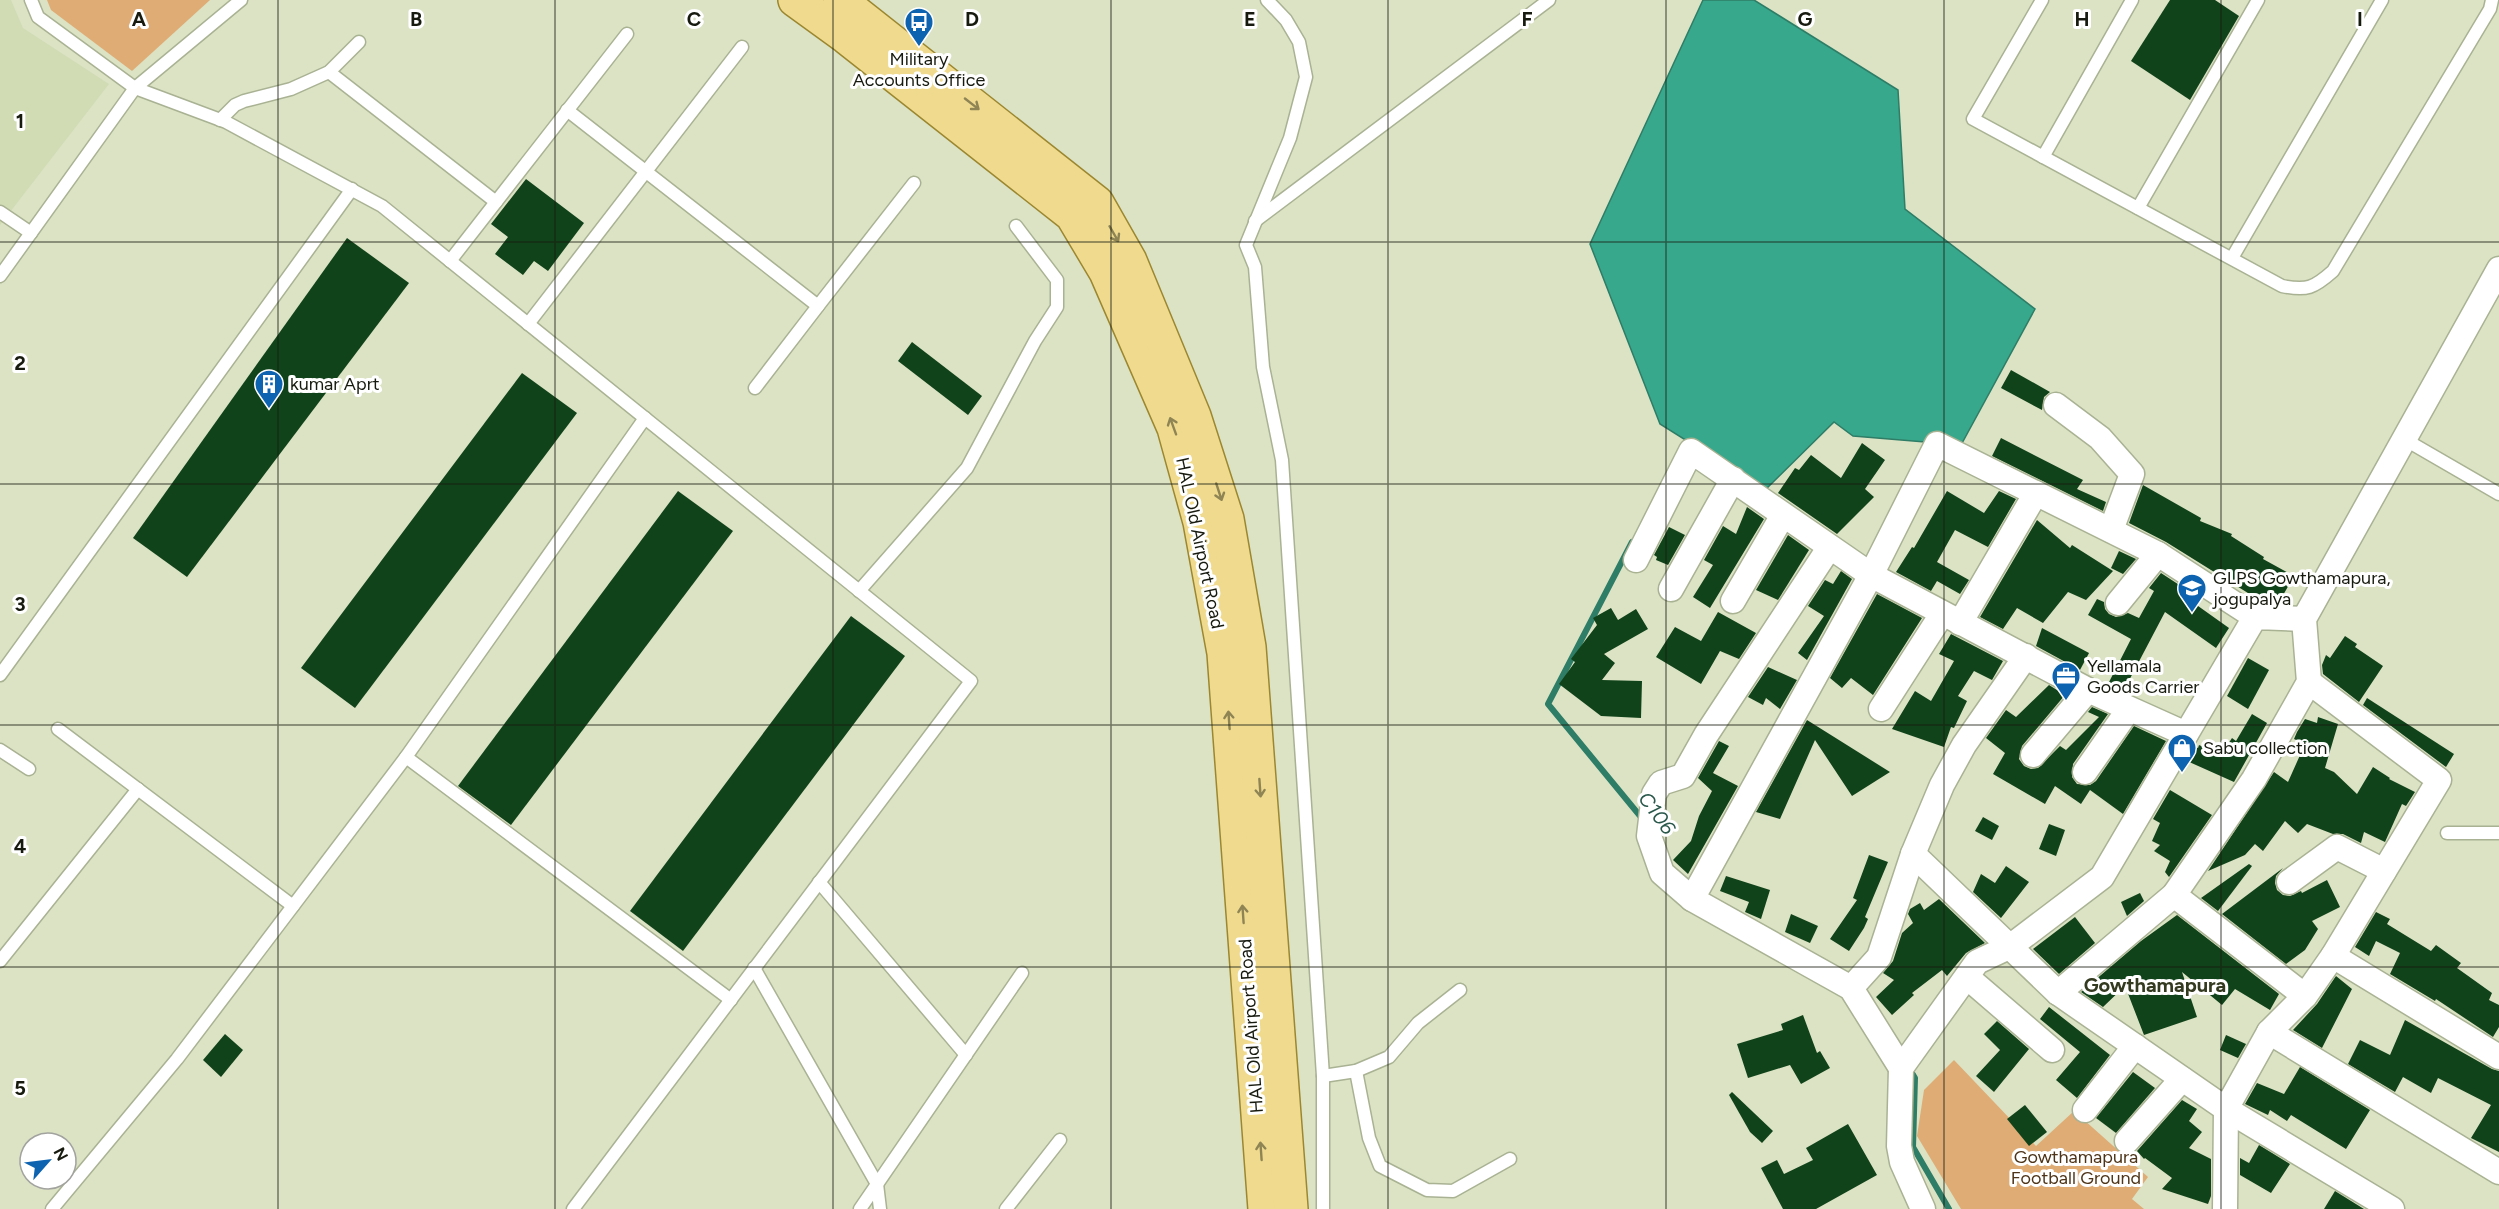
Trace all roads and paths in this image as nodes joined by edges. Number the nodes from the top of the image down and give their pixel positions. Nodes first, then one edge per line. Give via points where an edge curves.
1 (31, 0) edge
2 (241, 0) edge
3 (795, 0) edge
4 (840, 0) edge
5 (1267, 0) edge
6 (1549, 0) edge
7 (2042, 0) edge
8 (2132, 0) edge
9 (2382, 0) edge
10 (2492, 0) edge
11 (2254, 1) edge
12 (627, 34) dead end
13 (359, 42) dead end
14 (742, 47) dead end
15 (329, 72) junction
16 (135, 88) junction
17 (567, 110) junction
18 (220, 120) junction
19 (2043, 157) junction
20 (646, 171) junction
21 (914, 183) dead end
22 (352, 189) junction
23 (496, 202) junction
24 (2138, 208) junction
25 (0, 212) edge
26 (1255, 221) junction
27 (1016, 226) dead end
28 (30, 233) junction
29 (2232, 258) junction
30 (450, 261) junction
31 (2499, 269) edge
32 (0, 276) edge
33 (818, 306) junction
34 (528, 324) junction
35 (755, 388) dead end
36 (2056, 405) dead end
37 (645, 418) junction
38 (2404, 439) junction
39 (1733, 480) junction
40 (2036, 494) junction
41 (2499, 494) edge
42 (1783, 515) junction
43 (2111, 530) junction
44 (1829, 548) junction
45 (2158, 554) junction
46 (1636, 560) dead end
47 (1871, 575) junction
48 (1671, 589) dead end
49 (859, 591) junction
50 (1733, 601) dead end
51 (2118, 603) dead end
52 (2255, 617) junction
53 (1951, 619) junction
54 (2304, 619) junction
55 (2025, 656) junction
56 (0, 675) edge
57 (2309, 682) junction
58 (2088, 690) junction
59 (1881, 709) dead end
60 (2129, 709) junction
61 (58, 729) dead end
62 (2186, 734) junction
63 (0, 750) edge
64 (2033, 755) dead end
65 (406, 757) junction
66 (29, 769) dead end
67 (2085, 772) dead end
68 (138, 789) junction
69 (2499, 833) edge
70 (2447, 834) dead end
71 (1913, 854) junction
72 (2384, 872) junction
73 (819, 882) junction
74 (2289, 882) dead end
75 (2174, 895) junction
76 (1692, 898) junction
77 (293, 906) junction
78 (2011, 946) junction
79 (2333, 956) junction
80 (0, 961) edge
81 (754, 968) junction
82 (1022, 973) dead end
83 (1967, 977) junction
84 (1856, 984) junction
85 (1460, 990) dead end
86 (2058, 993) junction
87 (2305, 996) junction
88 (731, 1000) junction
89 (2269, 1032) junction
90 (2135, 1046) junction
91 (2052, 1050) dead end
92 (966, 1055) junction
93 (2499, 1057) edge
94 (1901, 1068) junction
95 (1356, 1071) junction
96 (1323, 1077) junction
97 (2182, 1079) junction
98 (2226, 1109) junction
99 (2085, 1110) dead end
100 (1060, 1140) dead end
101 (2127, 1141) dead end
102 (1510, 1159) dead end
103 (2499, 1172) edge
104 (877, 1184) junction
105 (52, 1209) edge
106 (573, 1209) edge
107 (860, 1209) edge
108 (880, 1209) edge
109 (1006, 1209) edge
110 (1265, 1209) edge
111 (1291, 1209) edge
112 (1323, 1209) edge
113 (1923, 1209) edge
114 (2225, 1209) edge
115 (2392, 1209) edge

1 - 16 lane via 38,17
2 - 16 lane
110 -> 3 main road, HAL Old Airport Road via 1224,652 1200,522 1174,428 1106,272 1072,215
4 -> 111 main road, HAL Old Airport Road via 1097,203 1130,261 1194,416 1227,519 1249,647
5 - 26 lane via 1299,42 1306,76 1290,138
6 - 26 lane
7 - 19 lane via 1973,119
8 - 19 lane
9 - 29 lane
10 - 29 lane via 2333,272 2318,284 2301,290 2282,286
11 - 24 lane
12 - 17 lane
13 - 15 lane
14 - 20 lane
15 - 18 lane via 291,89 244,101
15 - 23 lane
16 - 18 lane
16 - 28 lane
17 - 20 lane
17 - 23 lane
18 - 22 lane
19 - 24 lane
20 - 33 lane
20 - 34 lane
21 - 33 lane
22 - 30 lane via 382,206
22 - 56 lane
23 - 30 lane
24 - 29 lane
25 - 28 lane
26 - 96 lane via 1246,245 1256,267 1263,367 1282,460
27 - 49 lane via 1057,280 1057,308 967,468
28 - 32 lane
30 - 34 lane
31 - 38 street
33 - 35 lane
34 - 37 lane
36 - 43 street via 2100,438 2132,474
37 - 49 lane
37 - 65 lane
38 - 41 lane
38 - 54 street
39 - 42 street
39 - 46 street via 1691,451
39 - 48 street
40 - 43 street
40 - 47 street via 1937,444
40 - 53 street
42 - 44 street
42 - 50 street
43 - 45 street
44 - 47 street
44 - 76 street via 1683,776 1661,783 1654,794 1649,836 1662,873
45 - 51 street
45 - 52 street
47 - 53 street
47 - 76 street
49 - 73 lane via 971,681
52 - 54 street
52 - 62 street
53 - 55 street
53 - 59 street
54 - 57 street
55 - 58 street
55 - 71 street via 1964,745
57 - 72 street via 2439,780
57 - 75 street via 2254,779
58 - 60 street
58 - 64 street
60 - 62 street
60 - 67 street
61 - 68 lane
62 - 78 street via 2102,877
63 - 66 lane
65 - 77 lane
65 - 88 lane
68 - 77 lane
68 - 80 lane
69 - 70 lane
71 - 78 street
71 - 84 street via 1879,957
72 - 74 street via 2337,847
72 - 79 street
73 - 81 lane
73 - 92 lane
75 - 86 street
75 - 87 street
76 - 84 street
77 - 105 lane via 177,1059
78 - 83 street via 1977,962
78 - 86 street
79 - 87 street
79 - 93 street
81 - 88 lane
81 - 104 lane
82 - 92 lane
83 - 91 street
83 - 94 street
84 - 94 street
85 - 95 lane via 1418,1023 1389,1057
86 - 90 street
87 - 89 street
88 - 106 lane
89 - 98 street
89 - 103 street
90 - 97 street
90 - 99 street
92 - 104 lane
94 - 113 street via 1899,1146
95 - 96 lane
95 - 102 lane via 1369,1138 1380,1166 1427,1190 1453,1191
96 - 112 lane
97 - 98 street
97 - 101 street
98 - 114 street
98 - 115 street
100 - 109 lane
104 - 107 lane
104 - 108 lane

